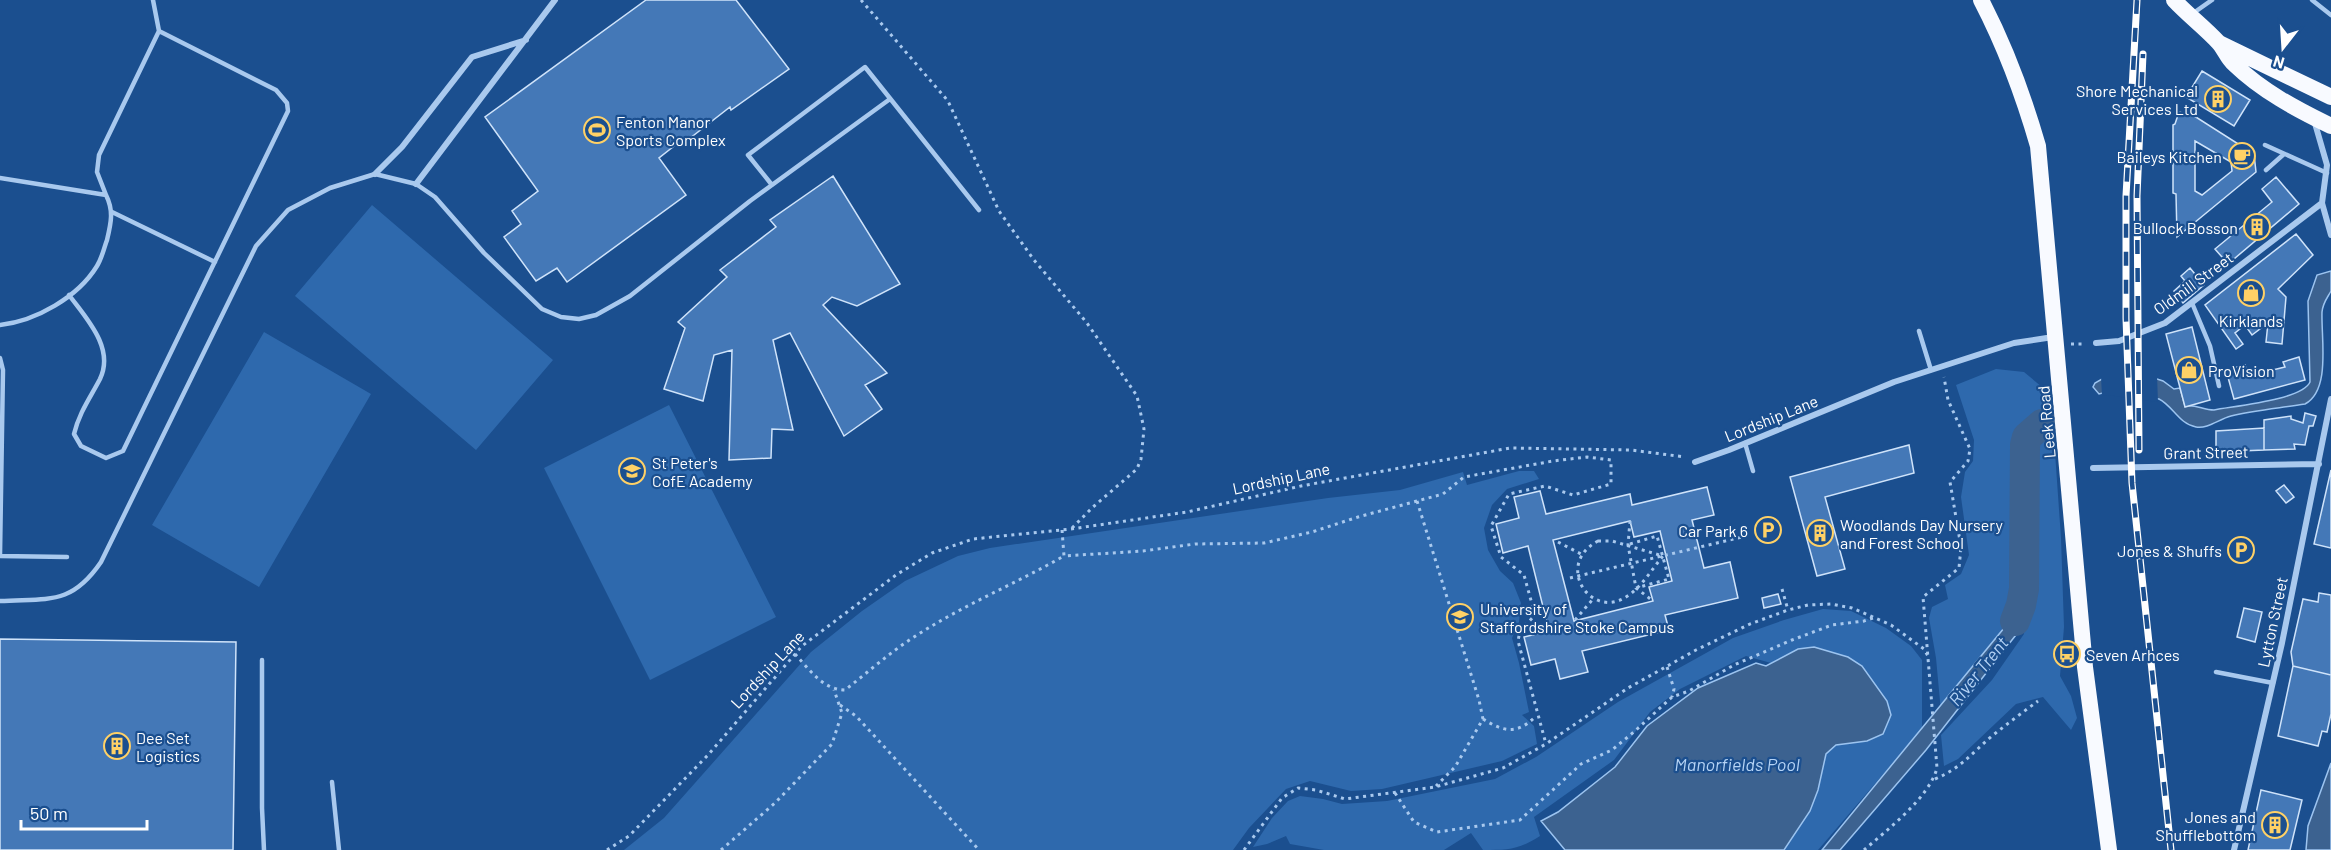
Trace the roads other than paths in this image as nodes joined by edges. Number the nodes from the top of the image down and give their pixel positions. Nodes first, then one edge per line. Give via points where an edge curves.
1 (153, 0) edge
2 (555, 0) edge
3 (1981, 0) edge
4 (2174, 0) edge
5 (2212, 0) edge
6 (2312, 0) edge
7 (2331, 15) edge
8 (2189, 16) junction
9 (159, 31) junction
10 (526, 39) junction
11 (2218, 42) junction
12 (2331, 97) edge
13 (890, 99) junction
14 (2313, 117) junction
15 (2331, 126) edge
16 (2265, 145) dead end
17 (2284, 154) junction
18 (2329, 162) edge
19 (2266, 170) dead end
20 (2327, 173) junction
21 (375, 174) junction
22 (0, 178) edge
23 (416, 184) junction
24 (772, 185) junction
25 (106, 195) junction
26 (2322, 203) junction
27 (979, 210) dead end
28 (112, 212) junction
29 (2331, 235) edge
30 (215, 262) junction
31 (69, 295) junction
32 (2192, 303) junction
33 (0, 324) edge
34 (1919, 331) dead end
35 (2056, 341) junction
36 (2096, 343) road end
37 (0, 358) edge
38 (1931, 370) junction
39 (2219, 386) dead end
40 (2331, 399) edge
41 (1745, 443) junction
42 (1695, 462) road end
43 (2319, 464) junction
44 (2092, 468) dead end
45 (1753, 471) dead end
46 (0, 556) edge
47 (67, 557) dead end
48 (0, 600) edge
49 (262, 660) dead end
50 (2216, 672) dead end
51 (2273, 683) junction
52 (332, 782) dead end
53 (264, 850) edge
54 (339, 850) edge
55 (2109, 850) edge
56 (2234, 850) edge

1 - 9 lane
2 - 10 street
3 - 35 highway, Leek Road via 2003,41 2038,146
4 - 8 highway
5 - 8 lane
6 - 7 lane
8 - 11 highway
9 - 25 lane via 99,155 97,172
9 - 30 lane via 276,90 288,103 286,118
10 - 21 street via 472,57 402,147
10 - 23 street
11 - 12 highway
11 - 14 highway via 2233,63 2270,93
13 - 24 lane
13 - 24 lane via 865,68 748,155
13 - 27 lane
14 - 15 highway
14 - 18 street
16 - 17 lane
17 - 19 lane
17 - 20 lane
18 - 20 street
20 - 26 street
21 - 23 lane
21 - 48 lane via 330,188 288,210 256,246 91,577 78,589 58,598
22 - 25 lane
23 - 24 lane via 435,197 484,253 542,309 579,319 596,315 630,296
25 - 28 lane
26 - 29 street
26 - 32 street, Oldmill Street
28 - 30 lane
28 - 31 lane via 97,266
30 - 31 lane via 123,451 106,458 81,446 74,434 78,417 101,376 104,353 93,327
31 - 33 lane via 46,310
32 - 36 street, Oldmill Street via 2165,323 2119,342
32 - 39 lane via 2210,346
34 - 38 lane
35 - 38 street, Lordship Lane via 2014,343
35 - 55 highway, Leek Road via 2085,667
37 - 46 lane
38 - 41 street, Lordship Lane
40 - 43 street, Lytton Street
41 - 42 street, Lordship Lane
41 - 45 lane
43 - 44 street, Grant Street
43 - 51 street, Lytton Street
46 - 47 lane
49 - 53 lane
50 - 51 lane
51 - 56 street, Lytton Street
52 - 54 lane

